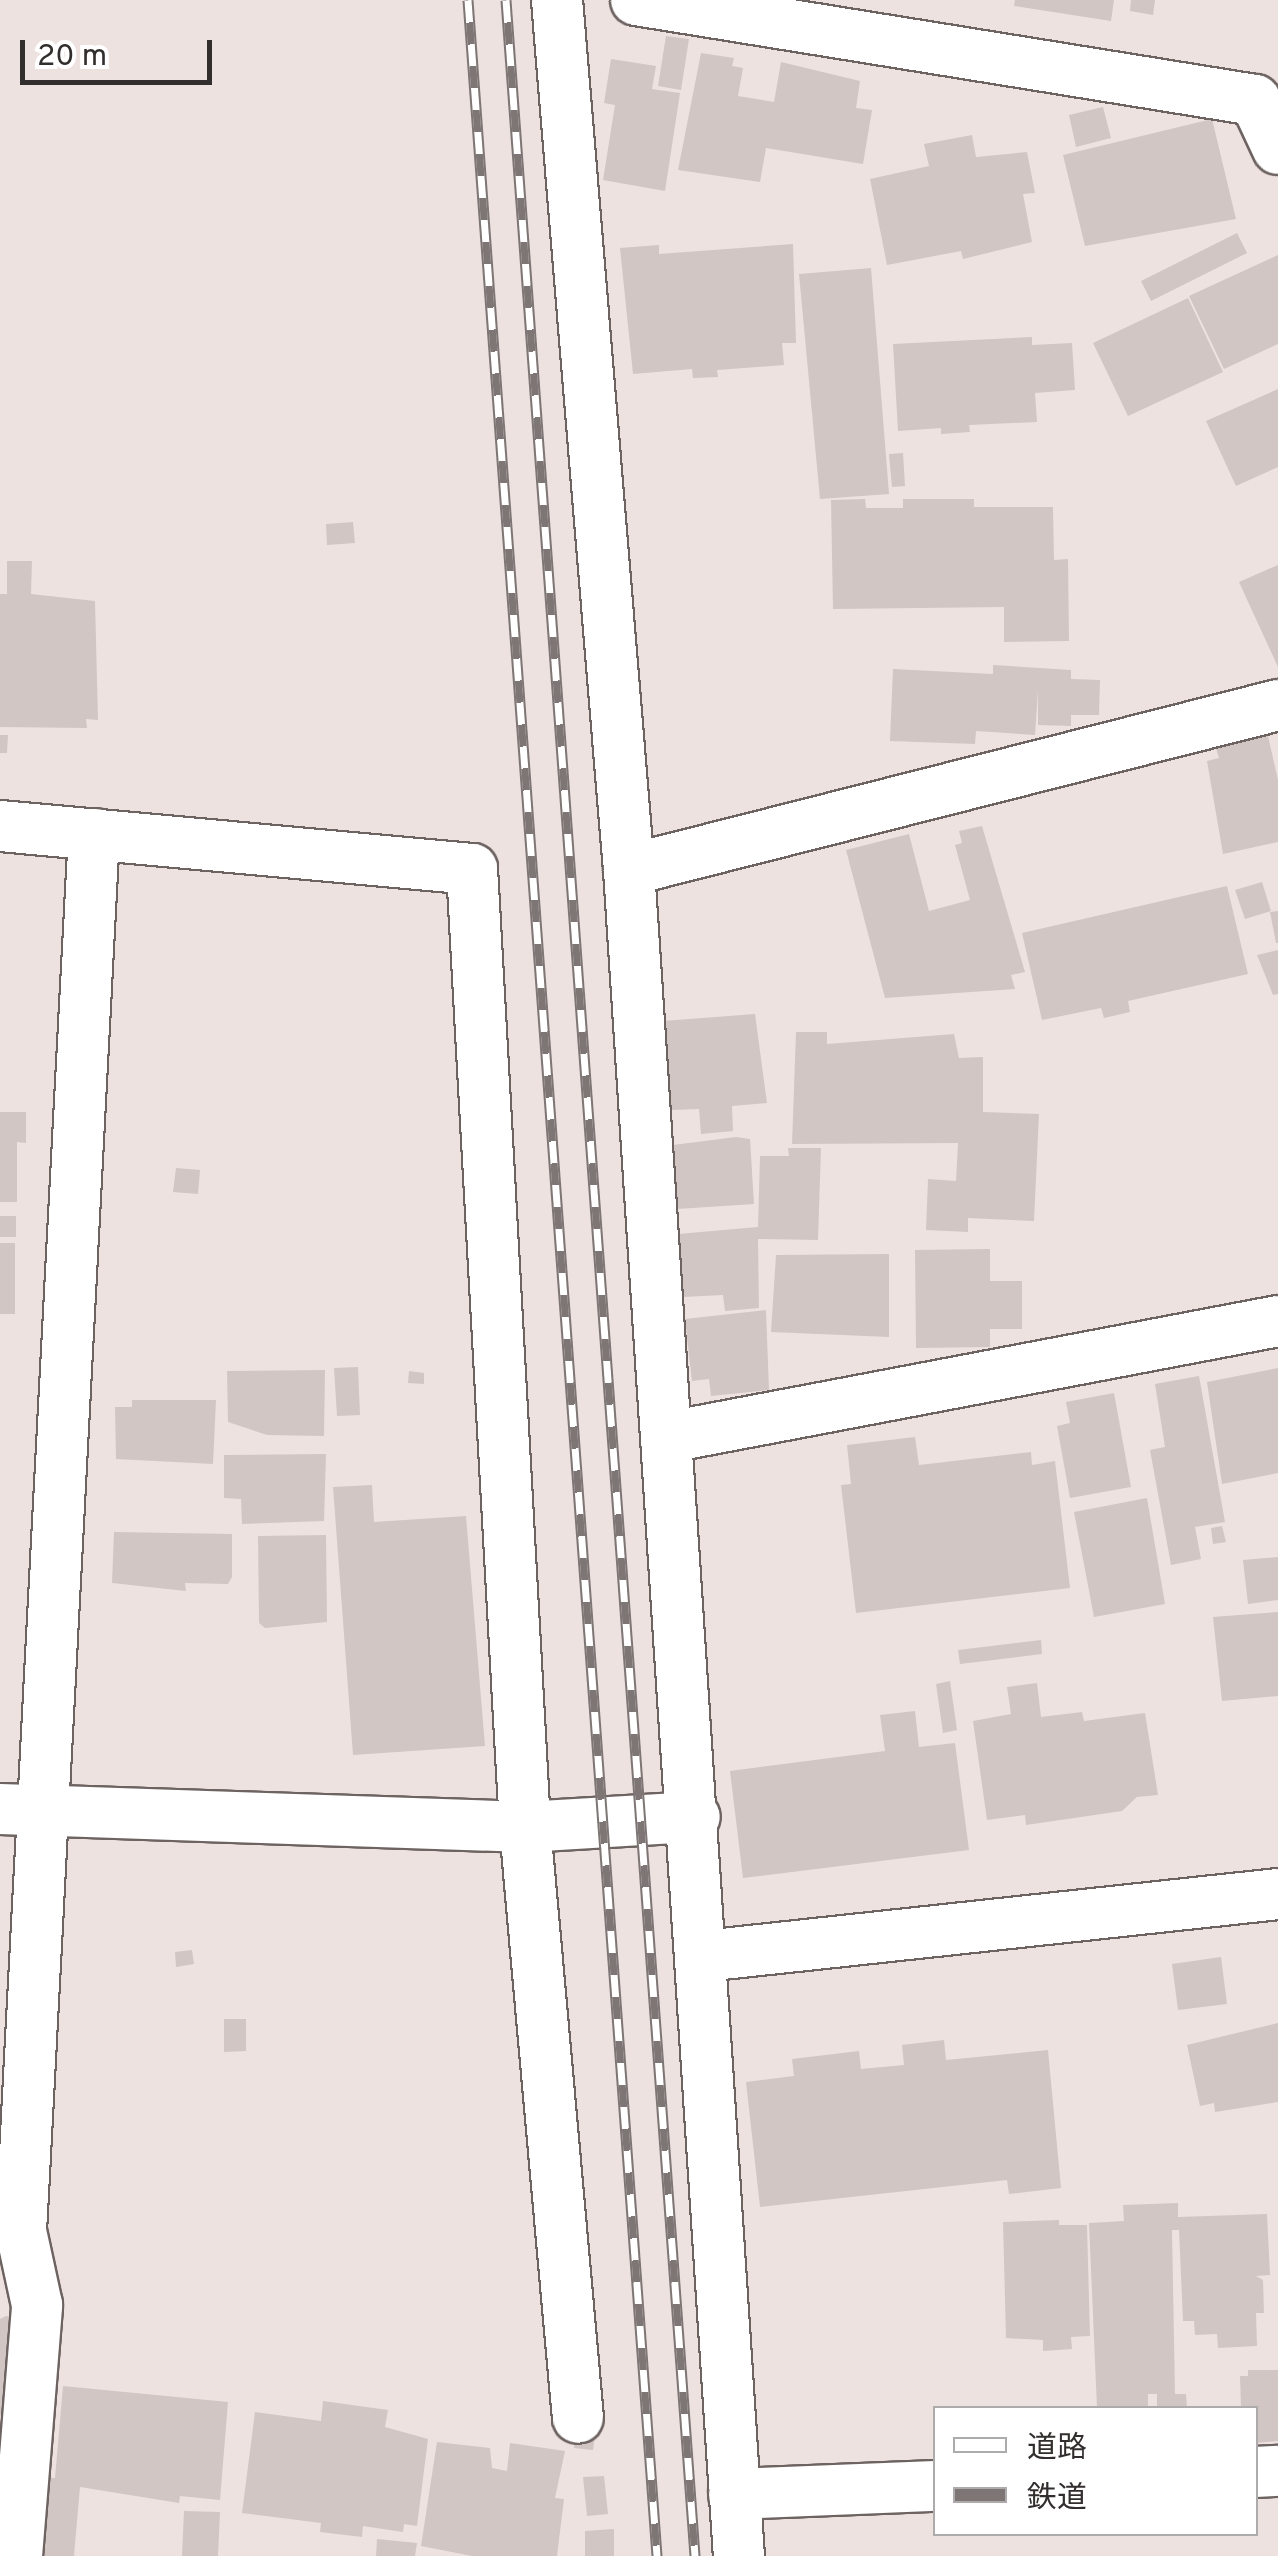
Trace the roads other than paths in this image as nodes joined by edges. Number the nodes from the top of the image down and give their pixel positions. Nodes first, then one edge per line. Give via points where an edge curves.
1 (557, 0) edge
2 (636, 0) edge
3 (1267, 95) edge
4 (1278, 149) edge
5 (1278, 706) edge
6 (0, 826) edge
7 (94, 834) junction
8 (629, 870) junction
9 (1278, 1322) edge
10 (668, 1437) junction
11 (24, 1812) edge
12 (695, 1818) junction
13 (525, 1828) junction
14 (1278, 1894) edge
15 (704, 1956) junction
16 (578, 2418) dead end
17 (933, 2486) edge
18 (734, 2494) junction
19 (17, 2556) edge
20 (739, 2556) edge

1 - 8 street
2 - 3 street
3 - 4 street
5 - 8 street
6 - 7 street
7 - 11 street
7 - 13 street via 472,869
8 - 10 street
9 - 10 street
10 - 12 street
11 - 13 street
11 - 19 street via 21,2230 37,2306
12 - 13 street
12 - 15 street
13 - 16 street
14 - 15 street
15 - 18 street
17 - 18 street
18 - 20 street

